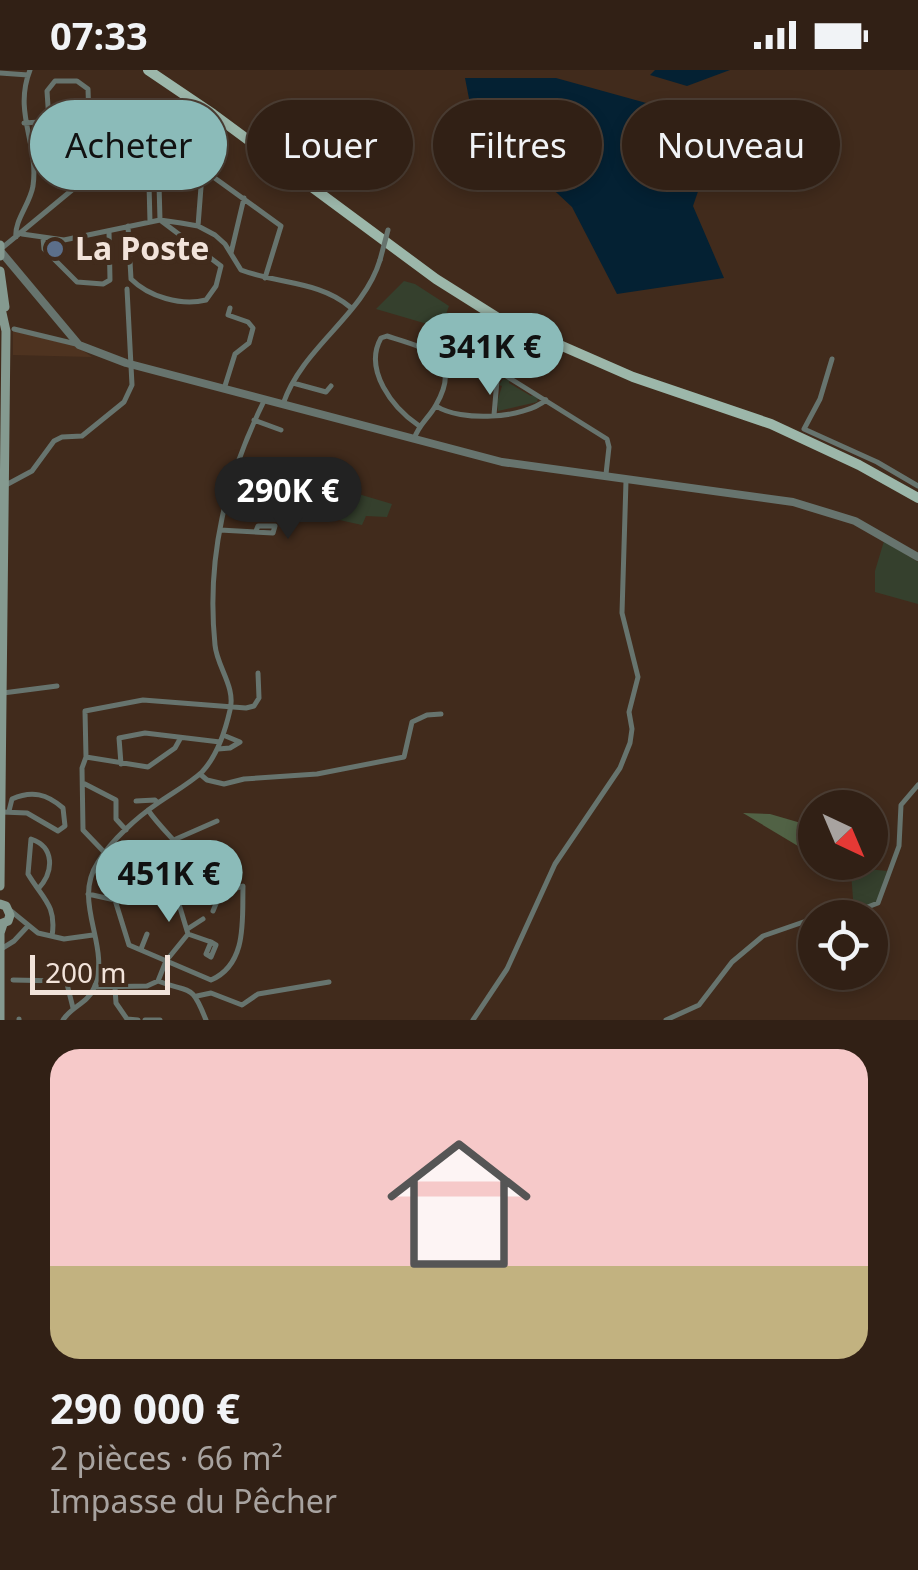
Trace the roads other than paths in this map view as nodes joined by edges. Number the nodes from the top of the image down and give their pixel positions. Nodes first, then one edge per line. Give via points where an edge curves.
1 (148, 70) edge
2 (0, 72) edge
3 (29, 72) edge
4 (48, 100) edge
5 (88, 100) edge
6 (24, 123) junction
7 (30, 123) edge
8 (73, 190) edge
9 (244, 198) junction
10 (160, 220) junction
11 (150, 222) junction
12 (141, 224) junction
13 (181, 224) junction
14 (128, 226) junction
15 (198, 226) junction
16 (388, 230) dead end
17 (109, 231) junction
18 (178, 234) junction
19 (19, 236) junction
20 (43, 238) junction
21 (131, 239) junction
22 (3, 251) edge
23 (231, 254) junction
24 (0, 271) edge
25 (265, 278) junction
26 (127, 288) dead end
27 (0, 304) edge
28 (350, 307) junction
29 (230, 308) dead end
30 (4, 320) junction
31 (14, 329) dead end
32 (79, 345) junction
33 (832, 359) dead end
34 (132, 365) junction
35 (292, 383) junction
36 (331, 386) dead end
37 (224, 390) junction
38 (546, 400) junction
39 (264, 401) junction
40 (283, 404) junction
41 (436, 406) junction
42 (494, 415) junction
43 (254, 420) junction
44 (418, 425) junction
45 (281, 430) dead end
46 (414, 438) junction
47 (606, 474) junction
48 (626, 478) junction
49 (6, 485) junction
50 (918, 486) edge
51 (918, 498) edge
52 (3, 507) edge
53 (220, 530) junction
54 (256, 531) dead end
55 (918, 557) edge
56 (2, 666) edge
57 (258, 673) dead end
58 (57, 686) dead end
59 (3, 692) junction
60 (231, 709) junction
61 (441, 714) dead end
62 (180, 739) junction
63 (220, 742) junction
64 (86, 757) junction
65 (121, 764) junction
66 (200, 774) junction
67 (82, 784) junction
68 (918, 785) edge
69 (136, 801) dead end
70 (158, 803) junction
71 (148, 810) junction
72 (6, 812) edge
73 (217, 821) dead end
74 (70, 829) dead end
75 (83, 830) junction
76 (126, 830) junction
77 (172, 841) junction
78 (160, 851) dead end
79 (105, 853) junction
80 (217, 866) dead end
81 (209, 870) junction
82 (198, 874) junction
83 (0, 886) edge
84 (170, 886) junction
85 (38, 888) junction
86 (88, 894) junction
87 (220, 894) junction
88 (115, 900) junction
89 (879, 900) edge
90 (4, 911) edge
91 (213, 911) dead end
92 (204, 919) dead end
93 (25, 924) junction
94 (798, 924) edge
95 (188, 931) junction
96 (147, 934) dead end
97 (93, 935) junction
98 (52, 936) junction
99 (210, 942) dead end
100 (1, 949) edge
101 (141, 949) junction
102 (166, 960) junction
103 (13, 980) dead end
104 (158, 981) junction
105 (329, 982) dead end
106 (95, 987) junction
107 (116, 988) junction
108 (197, 996) junction
109 (73, 1008) junction
110 (127, 1019) edge
111 (0, 1020) edge
112 (63, 1020) edge
113 (141, 1020) edge
114 (160, 1020) edge
115 (206, 1020) edge
116 (473, 1020) edge
117 (666, 1020) edge

1 - 51 main road via 498,318 618,371 798,436
2 - 3 street
3 - 6 street
4 - 5 street via 56,82 77,80
6 - 7 street
6 - 19 street via 33,185 14,230
8 - 19 street
9 - 15 street via 202,174
9 - 23 street
9 - 25 street via 282,228
10 - 11 street
10 - 11 street via 159,184 149,184
10 - 13 street
10 - 18 street
11 - 12 street
12 - 14 street
12 - 21 street
13 - 15 street
13 - 18 street
14 - 17 street
14 - 21 street
15 - 23 street
16 - 28 street, bridge via 373,279
17 - 20 street
17 - 20 street via 110,280 103,284 76,282 44,249
18 - 21 street via 220,266 206,300 180,302 141,288 130,277
19 - 20 street
19 - 22 street
22 - 32 street
23 - 25 street via 242,270
24 - 30 main road
25 - 28 street via 322,288
26 - 34 street
27 - 30 main road
28 - 35 street
29 - 37 street via 228,315 253,328 234,354
30 - 49 main road
31 - 32 street
32 - 34 street
33 - 50 street via 804,429
34 - 37 street
34 - 49 street via 124,402 82,436 62,436 32,470
35 - 36 street via 326,392
35 - 40 street
37 - 39 street
38 - 42 street
38 - 42 street via 498,375
38 - 47 street via 607,438
39 - 40 street
39 - 43 street
40 - 46 street
41 - 42 street via 466,416
41 - 44 street
41 - 44 street via 446,380 440,357 381,338 378,377
43 - 45 street
43 - 53 street
44 - 46 street
46 - 47 street via 502,462
47 - 48 street
48 - 55 street via 793,502 855,521
48 - 116 street via 622,613 638,677 630,743 555,864 507,969
49 - 52 main road
52 - 56 main road
53 - 54 street
53 - 60 street via 212,563 214,645
56 - 59 main road
57 - 60 street via 254,706
58 - 59 street
59 - 72 main road
60 - 63 street
60 - 64 street via 143,700 86,709
61 - 66 street via 412,722 404,757 216,784
62 - 63 street
62 - 65 street via 148,768
62 - 65 street via 120,738
63 - 66 street
64 - 65 street
64 - 67 street
66 - 70 street
67 - 75 street
67 - 76 street via 118,802 116,819
68 - 89 street via 900,806 899,846
69 - 70 street
70 - 71 street
71 - 76 street
71 - 77 street
72 - 72 street via 35,816 58,830 65,826 63,808 44,795 12,799
72 - 83 main road
73 - 77 street
74 - 75 street
75 - 79 street
76 - 79 street
77 - 78 street
77 - 82 street
79 - 86 street
80 - 81 street
81 - 82 street
81 - 87 street
82 - 84 street
84 - 88 street
84 - 95 street
85 - 85 street via 28,874 31,839 48,851 48,876
85 - 98 street via 49,901
86 - 88 street
86 - 97 street
87 - 91 street
87 - 102 street via 243,886 241,942 224,972 206,978
88 - 101 street via 127,942
90 - 93 street
90 - 100 main road
92 - 95 street
93 - 98 street
93 - 100 street
94 - 117 street via 763,936 732,962 699,1006
95 - 99 street
95 - 102 street
96 - 101 street
97 - 98 street
97 - 106 street
100 - 111 main road
101 - 102 street
102 - 104 street
103 - 109 street via 67,984
104 - 107 street
104 - 108 street
105 - 108 street via 258,994 242,1005 211,993
106 - 107 street
106 - 109 street
107 - 110 street via 116,1003
108 - 115 street
109 - 112 street
110 - 113 street
113 - 114 street

